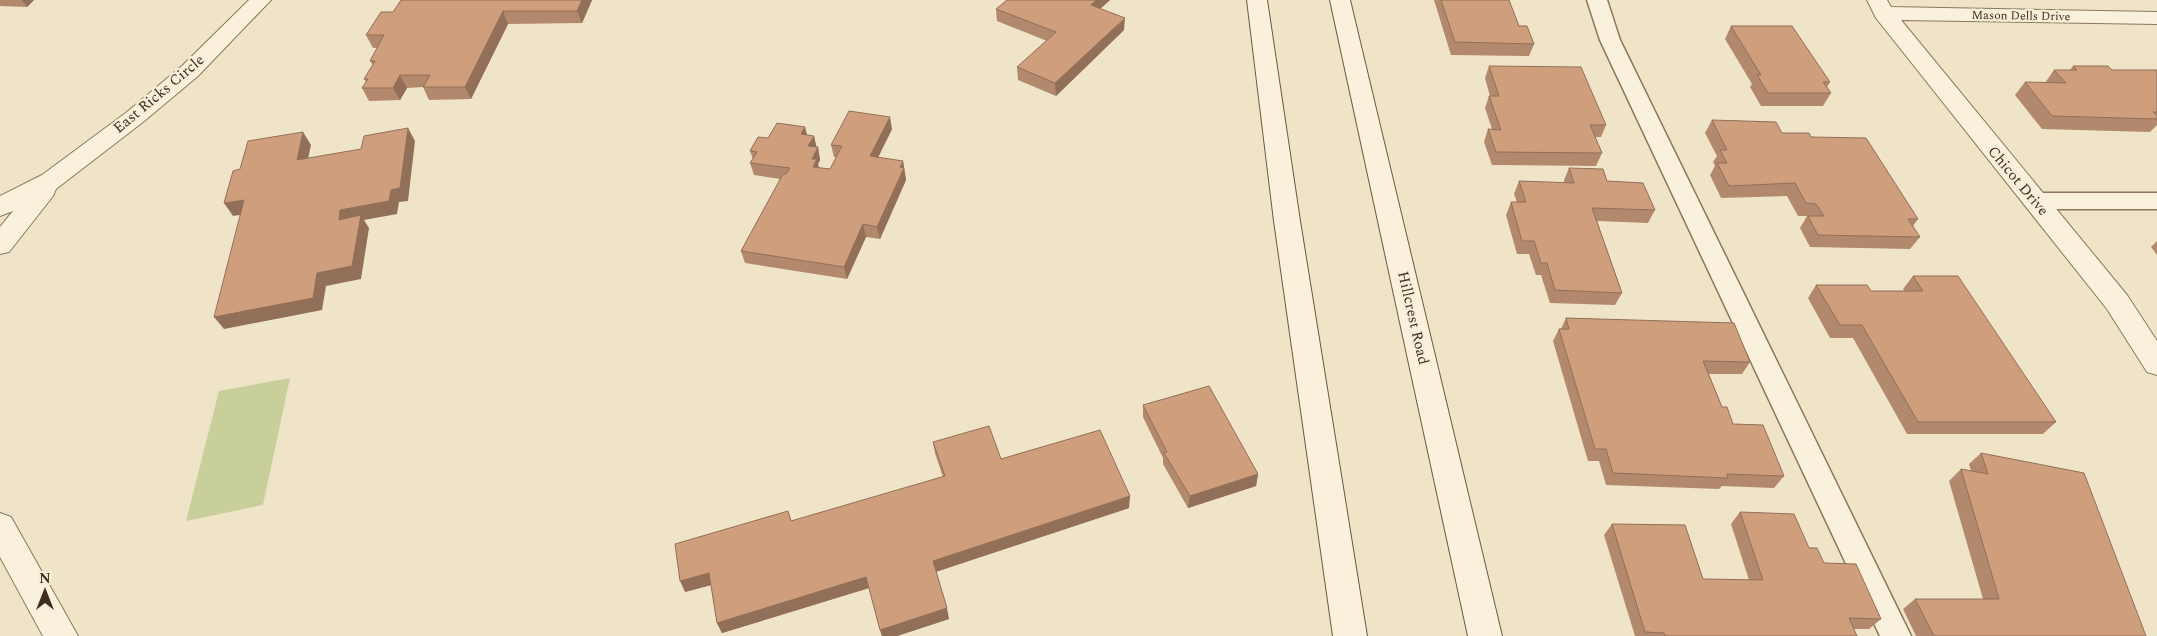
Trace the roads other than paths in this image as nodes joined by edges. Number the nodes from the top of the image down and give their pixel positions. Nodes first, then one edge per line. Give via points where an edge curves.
1 (261, 0) edge
2 (1256, 0) edge
3 (1340, 0) edge
4 (1597, 0) edge
5 (1881, 6) edge
6 (2157, 18) edge
7 (51, 181) junction
8 (2157, 200) edge
9 (2036, 201) junction
10 (0, 207) edge
11 (0, 245) edge
12 (2157, 364) edge
13 (0, 527) edge
14 (61, 636) edge
15 (1350, 636) edge
16 (1485, 636) edge
17 (1896, 636) edge

1 - 7 main road, East Ricks Circle via 190,70
2 - 15 main road
3 - 16 main road, Hillcrest Road
4 - 17 lane via 1610,40
5 - 6 main road, Mason Dells Drive
5 - 9 main road, Chicot Drive via 1971,124
7 - 10 main road, East Ricks Circle
7 - 11 main road, East Ricks Circle
8 - 9 lane
9 - 12 main road, Chicot Drive via 2117,302
13 - 14 main road

